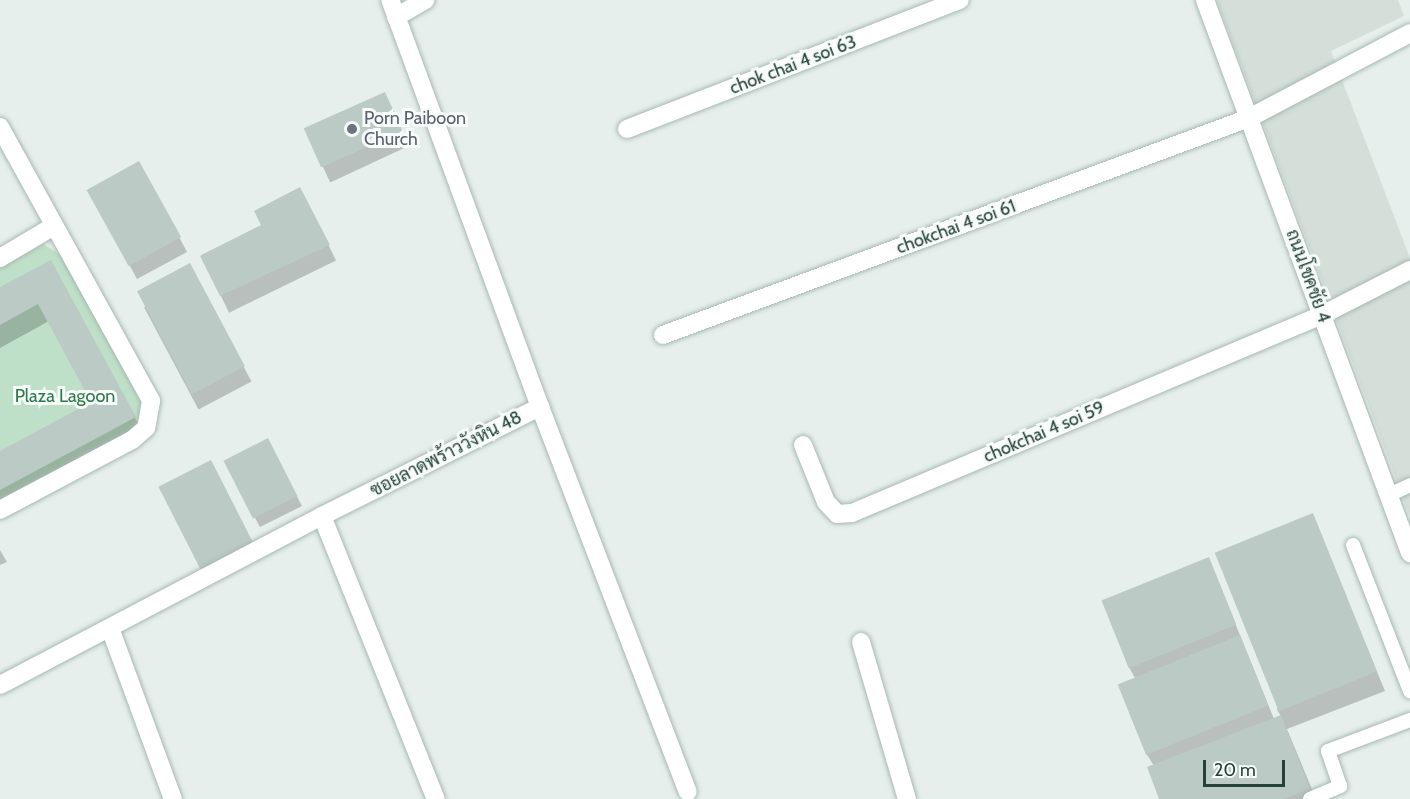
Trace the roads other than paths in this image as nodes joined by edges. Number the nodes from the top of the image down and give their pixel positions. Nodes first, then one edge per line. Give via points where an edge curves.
1 (425, 0) edge
2 (960, 0) edge
3 (1205, 0) edge
4 (393, 8) edge
5 (1410, 33) edge
6 (1249, 118) junction
7 (0, 127) edge
8 (627, 129) dead end
9 (54, 226) junction
10 (0, 258) edge
11 (1410, 270) edge
12 (1322, 315) junction
13 (663, 335) dead end
14 (540, 407) junction
15 (803, 445) dead end
16 (1410, 485) edge
17 (1389, 495) junction
18 (0, 510) edge
19 (322, 516) junction
20 (1353, 545) dead end
21 (1410, 553) edge
22 (110, 628) junction
23 (861, 642) dead end
24 (0, 685) edge
25 (1410, 691) edge
26 (1410, 720) edge
27 (688, 792) dead end
28 (173, 799) edge
29 (436, 799) edge
30 (907, 799) edge
31 (1310, 799) edge

1 - 4 street
2 - 8 street, chok chai 4 soi 63
3 - 6 street, ถนนโชคชัย 4
4 - 14 street, ซอยลาดพร้าววังหิน 48
5 - 6 street, chokchai 4 soi 61
6 - 12 street, ถนนโชคชัย 4
6 - 13 street, chokchai 4 soi 61
7 - 9 street
9 - 10 street
9 - 18 street via 151,401 146,428 132,440
11 - 12 street
12 - 15 street, chokchai 4 soi 59 via 852,513 837,514 826,502
12 - 17 street, ถนนโชคชัย 4
14 - 19 street, ซอยลาดพร้าววังหิน 48
14 - 27 street
16 - 17 lane
17 - 21 street, ถนนโชคชัย 4
19 - 22 street, ซอยลาดพร้าววังหิน 48
19 - 29 street
20 - 25 lane
22 - 24 street, ซอยลาดพร้าววังหิน 48
22 - 28 street
23 - 30 street
26 - 31 lane via 1328,752 1340,786

